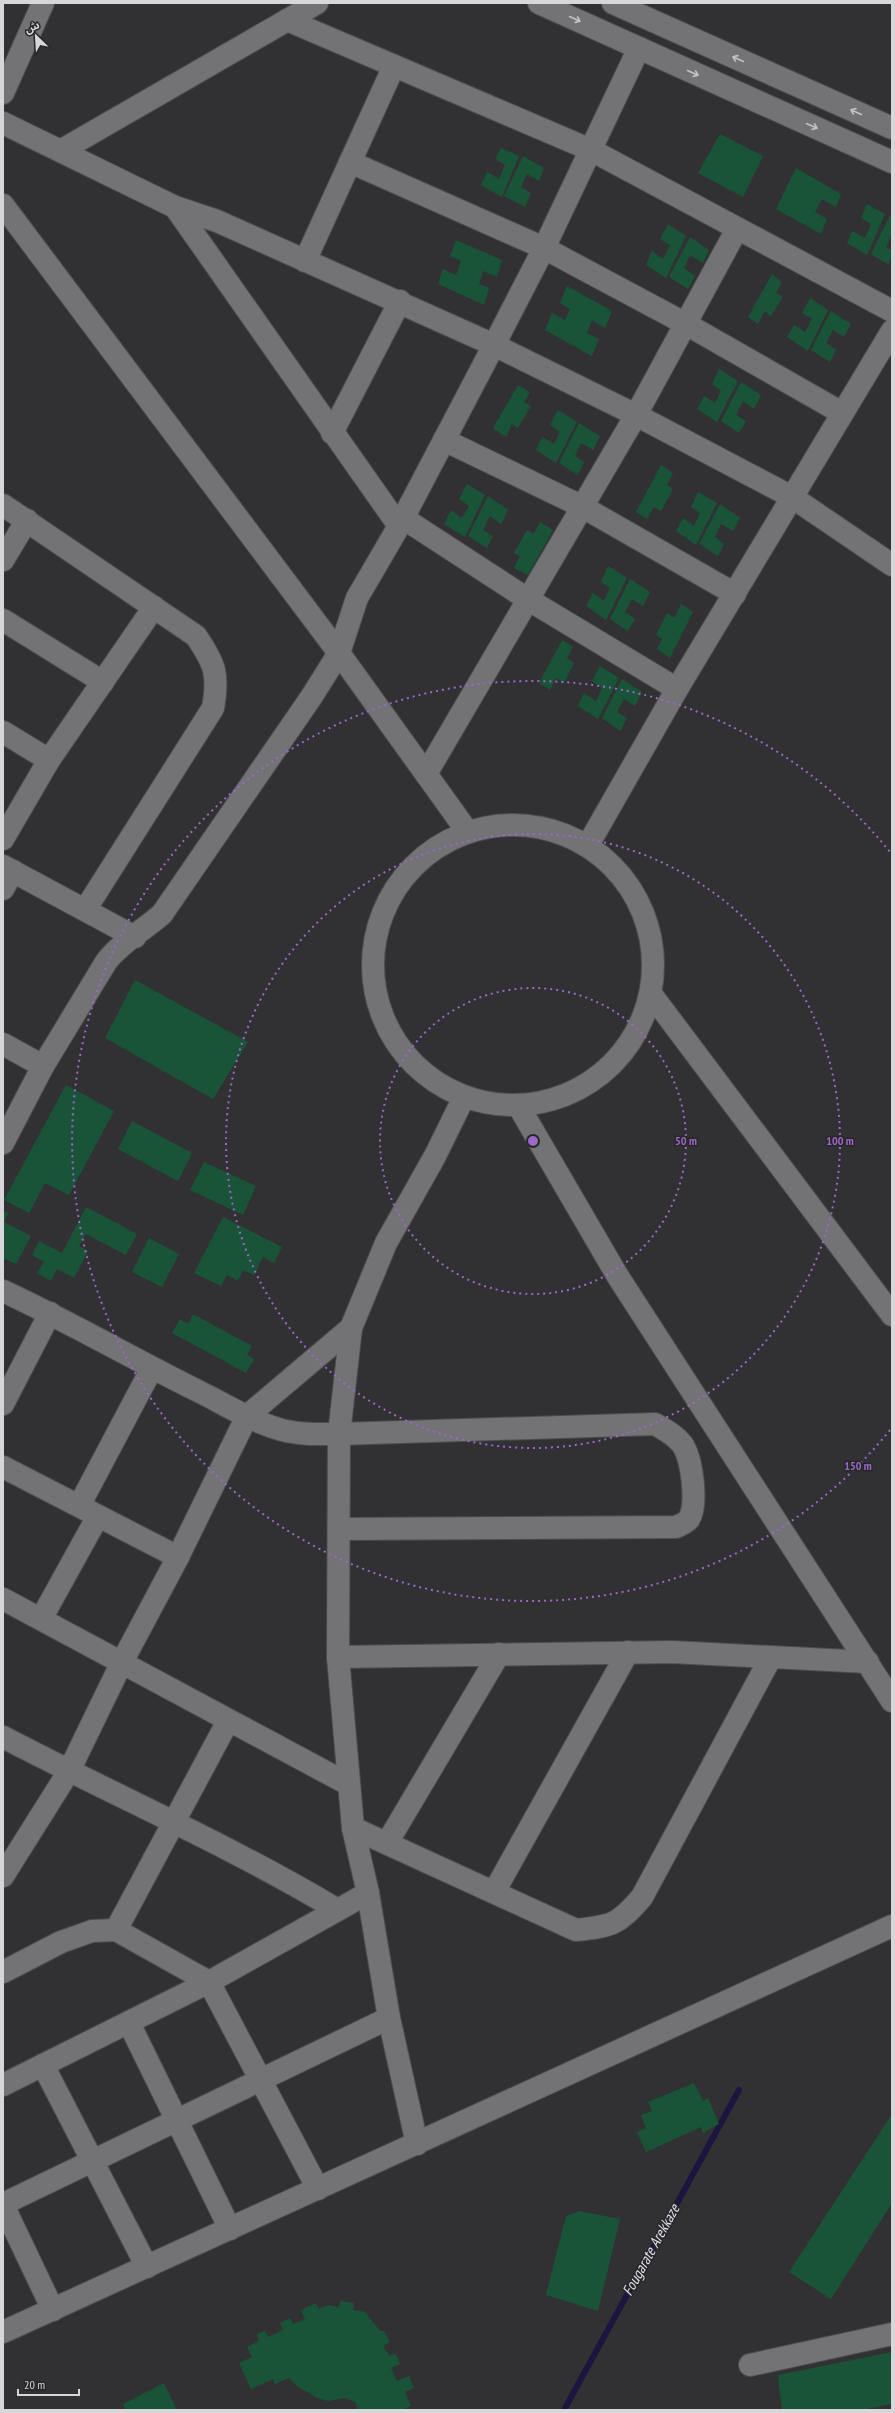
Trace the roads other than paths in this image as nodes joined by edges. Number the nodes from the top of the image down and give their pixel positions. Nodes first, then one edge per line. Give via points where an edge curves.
1 (318, 3) edge
2 (540, 3) edge
3 (613, 3) edge
4 (38, 4) edge
5 (288, 20) junction
6 (639, 48) junction
7 (394, 66) junction
8 (3, 93) edge
9 (3, 124) edge
10 (892, 128) edge
11 (62, 150) junction
12 (591, 150) junction
13 (350, 162) junction
14 (892, 162) edge
15 (3, 205) edge
16 (175, 206) junction
17 (737, 229) junction
18 (544, 248) junction
19 (305, 261) junction
20 (400, 301) junction
21 (892, 311) edge
22 (686, 324) junction
23 (892, 331) edge
24 (494, 345) junction
25 (842, 413) junction
26 (636, 415) junction
27 (332, 433) junction
28 (444, 440) junction
29 (792, 497) junction
30 (3, 504) edge
31 (581, 506) junction
32 (28, 520) junction
33 (401, 522) junction
34 (3, 560) edge
35 (892, 565) edge
36 (735, 594) junction
37 (529, 600) junction
38 (154, 606) junction
39 (3, 620) edge
40 (339, 653) junction
41 (103, 682) junction
42 (677, 689) junction
43 (3, 732) edge
44 (49, 760) junction
45 (426, 774) junction
46 (467, 831) junction
47 (3, 839) edge
48 (588, 845) junction
49 (6, 875) edge
50 (85, 910) junction
51 (135, 937) junction
52 (651, 994) junction
53 (3, 1044) edge
54 (43, 1066) junction
55 (464, 1097) junction
56 (518, 1105) junction
57 (3, 1143) edge
58 (3, 1290) edge
59 (50, 1313) junction
60 (892, 1315) edge
61 (351, 1328) junction
62 (152, 1368) junction
63 (3, 1404) edge
64 (247, 1416) junction
65 (339, 1434) junction
66 (3, 1467) edge
67 (79, 1506) junction
68 (98, 1516) junction
69 (339, 1530) junction
70 (178, 1557) junction
71 (3, 1599) edge
72 (41, 1619) junction
73 (628, 1652) junction
74 (499, 1654) junction
75 (338, 1657) junction
76 (771, 1657) junction
77 (122, 1662) junction
78 (868, 1662) junction
79 (892, 1701) edge
80 (228, 1720) junction
81 (3, 1737) edge
82 (69, 1771) junction
83 (348, 1784) junction
84 (175, 1822) junction
85 (354, 1828) junction
86 (387, 1843) junction
87 (3, 1876) edge
88 (494, 1892) junction
89 (368, 1893) junction
90 (336, 1909) junction
91 (892, 1926) edge
92 (116, 1930) junction
93 (3, 1972) edge
94 (209, 1982) junction
95 (389, 2018) junction
96 (129, 2023) junction
97 (43, 2065) junction
98 (260, 2080) junction
99 (3, 2085) edge
100 (176, 2120) junction
101 (417, 2144) junction
102 (92, 2161) junction
103 (318, 2189) junction
104 (3, 2205) edge
105 (230, 2229) junction
106 (147, 2267) junction
107 (53, 2310) junction
108 (3, 2332) edge
109 (892, 2334) edge
110 (750, 2365) dead end

1 - 5 street
2 -> 6 street
10 -> 3 street
4 - 8 street
5 - 7 street
5 - 11 street
6 - 12 street
6 -> 14 street
7 - 12 street
7 - 13 street
9 - 11 street
11 - 16 street
12 - 17 street
12 - 18 street
13 - 18 street
13 - 19 street
15 - 40 street
16 - 19 street via 217,221
16 - 27 street
17 - 21 street
17 - 22 street
18 - 22 street
18 - 24 street
19 - 20 street
20 - 24 street
20 - 27 street
22 - 25 street
22 - 26 street
23 - 25 street
24 - 26 street
24 - 28 street
25 - 29 street
26 - 29 street
26 - 31 street
27 - 33 street
28 - 31 street
28 - 33 street
29 - 35 street
29 - 36 street
30 - 32 street
31 - 36 street
31 - 37 street
32 - 34 street
32 - 38 street
33 - 37 street
33 - 40 street via 357,598
36 - 42 street
37 - 42 street
37 - 45 street
38 - 41 street
38 - 50 street via 196,636 208,654 217,685 213,708
39 - 41 street
40 - 45 street
40 - 51 street via 162,914
41 - 44 street
42 - 48 street
43 - 44 street
44 - 47 street
45 - 46 street
46 - 48 street via 508,824 550,828
46 - 55 street via 429,852 398,882 379,921 372,964 378,1006 396,1045 426,1076
48 - 52 street via 620,873 643,910 654,951
49 - 50 street
50 - 51 street
51 - 54 street via 116,949 106,962
52 - 56 street via 634,1035 617,1059 589,1083 555,1099
52 - 60 street
53 - 54 street
54 - 57 street
55 - 56 street via 491,1104
55 - 61 street via 435,1156 386,1243
56 - 78 street via 617,1275
58 - 59 street
59 - 62 street
59 - 63 street
61 - 64 street
61 - 65 street
62 - 64 street
62 - 67 street
64 - 65 street via 282,1430 308,1434
64 - 70 street
65 - 69 street
65 - 69 street via 655,1424 671,1433 682,1445 691,1466 693,1508 688,1520 676,1527
66 - 67 street
67 - 68 street
68 - 70 street
68 - 72 street
69 - 75 street
70 - 77 street
71 - 72 street
72 - 77 street
73 - 74 street
73 - 76 street
73 - 88 street
74 - 75 street
74 - 86 street
75 - 83 street
76 - 78 street
76 - 88 street via 642,1897 625,1917 603,1927 576,1930
77 - 80 street
77 - 82 street
78 - 79 street
80 - 83 street
80 - 84 street
81 - 82 street
82 - 84 street
82 - 87 street
83 - 85 street
84 - 90 street via 293,1883
84 - 92 street
85 - 86 street
85 - 89 street
86 - 88 street
89 - 90 street
89 - 95 street
90 - 94 street
91 - 101 street
92 - 93 street via 92,1932 61,1942
92 - 94 street
94 - 96 street
94 - 98 street
95 - 98 street
95 - 101 street
96 - 97 street
96 - 100 street
97 - 99 street
97 - 102 street
98 - 100 street
98 - 103 street
100 - 102 street
100 - 105 street
101 - 103 street
102 - 104 street
102 - 106 street
103 - 105 street
104 - 107 street
105 - 106 street
106 - 107 street
107 - 108 street
109 - 110 street

